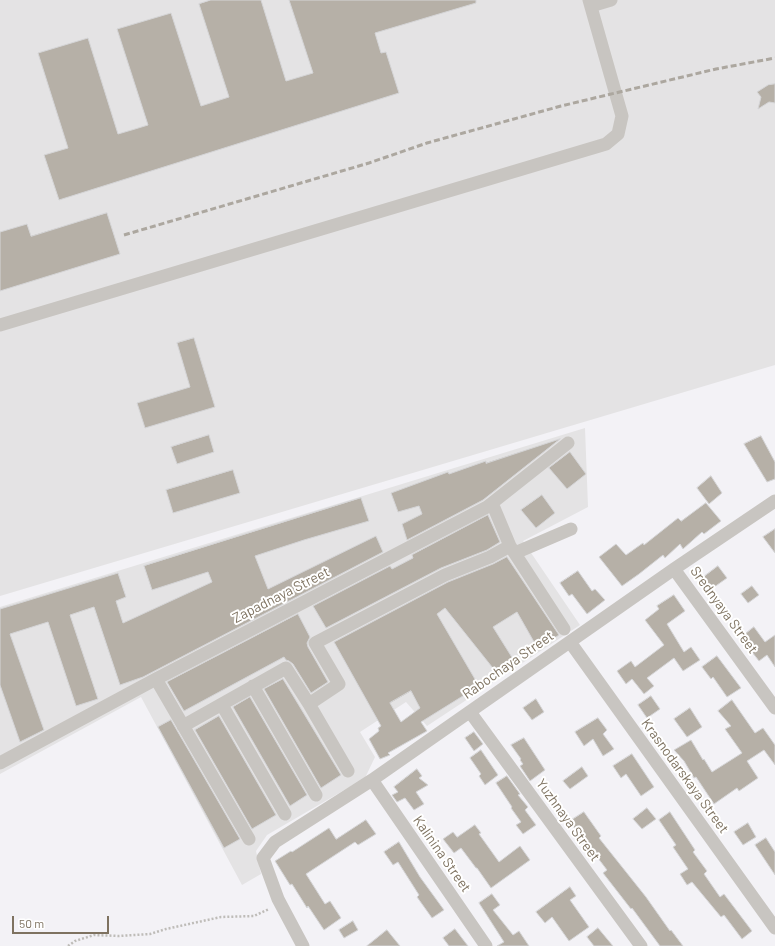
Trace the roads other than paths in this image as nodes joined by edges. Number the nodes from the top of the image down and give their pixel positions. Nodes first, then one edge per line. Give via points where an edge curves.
1 (611, 0) edge
2 (590, 3) edge
3 (0, 325) edge
4 (568, 443) dead end
5 (775, 501) edge
6 (492, 503) junction
7 (571, 529) dead end
8 (513, 549) junction
9 (674, 569) junction
10 (564, 629) dead end
11 (570, 642) junction
12 (156, 678) junction
13 (253, 686) junction
14 (222, 704) junction
15 (309, 704) junction
16 (775, 708) edge
17 (470, 712) junction
18 (183, 726) junction
19 (0, 763) edge
20 (348, 771) dead end
21 (372, 780) junction
22 (316, 795) dead end
23 (285, 814) dead end
24 (249, 838) dead end
25 (775, 928) edge
26 (303, 946) edge
27 (486, 946) edge
28 (641, 946) edge

1 - 2 street
2 - 3 street via 622,116 618,134 606,144
4 - 6 street, Zapadnaya Street
5 - 9 street, Rabochaya Street
6 - 8 street
6 - 12 street, Zapadnaya Street
7 - 8 street
8 - 10 street
8 - 15 street via 445,574 315,643 339,684
9 - 11 street, Rabochaya Street
9 - 16 street, Srednyaya Street
11 - 17 street, Rabochaya Street
11 - 25 street, Krasnodarskaya Street
12 - 18 street
12 - 19 street, Zapadnaya Street
13 - 14 street
13 - 15 street via 286,668
13 - 22 street
14 - 18 street
14 - 23 street
15 - 20 street
17 - 21 street, Rabochaya Street
17 - 28 street, Yuzhnaya Street
18 - 24 street
21 - 26 street, Rabochaya Street via 275,842 263,858 281,903
21 - 27 street, Kalinina Street

